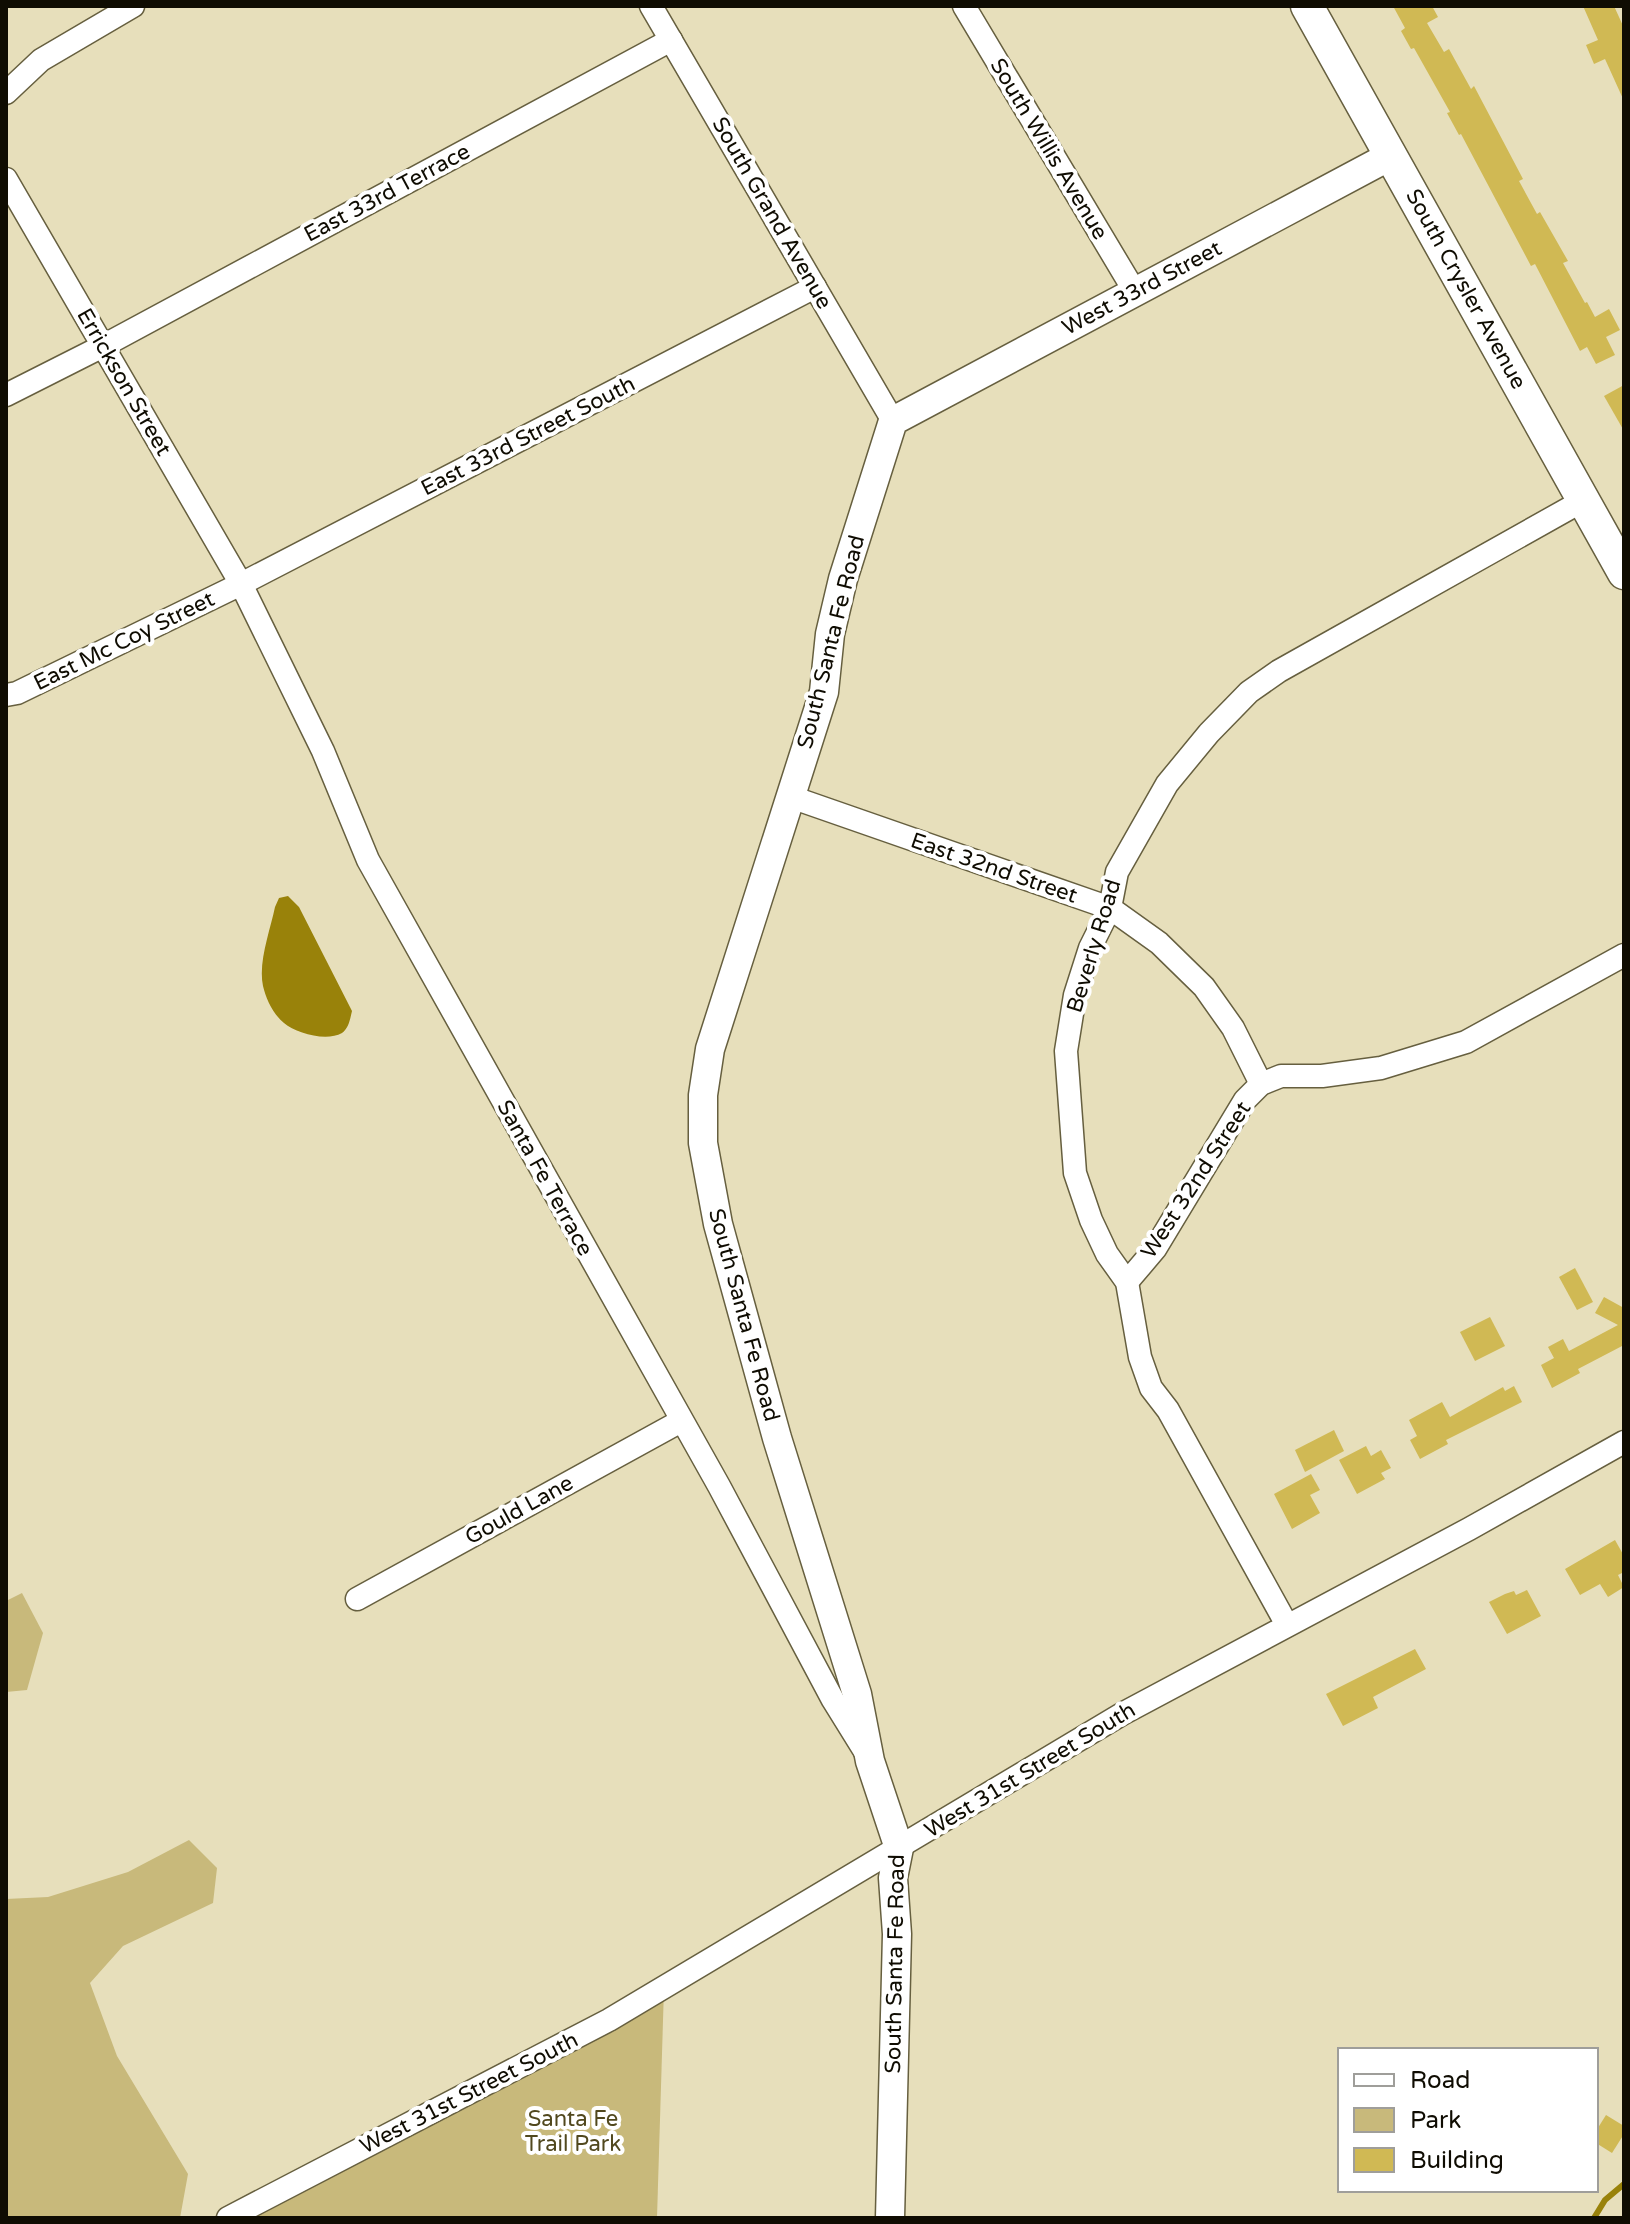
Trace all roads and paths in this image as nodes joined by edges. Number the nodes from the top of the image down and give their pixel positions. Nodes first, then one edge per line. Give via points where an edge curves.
1 (133, 6) edge
2 (651, 6) edge
3 (964, 6) edge
4 (1307, 6) edge
5 (671, 40) junction
6 (6, 93) edge
7 (1392, 155) junction
8 (6, 179) edge
9 (815, 287) junction
10 (1135, 292) junction
11 (103, 346) junction
12 (6, 395) edge
13 (893, 421) junction
14 (1584, 500) junction
15 (1624, 573) edge
16 (241, 584) junction
17 (6, 695) edge
18 (791, 797) junction
19 (1110, 908) junction
20 (1624, 955) edge
21 (1261, 1084) junction
22 (1127, 1282) junction
23 (681, 1421) junction
24 (1624, 1442) edge
25 (357, 1599) dead end
26 (1287, 1625) junction
27 (870, 1761) junction
28 (899, 1848) junction
29 (228, 2218) edge
30 (890, 2218) edge

1 - 6 street via 41,60
2 - 5 street, South Grand Avenue
3 - 10 street, South Willis Avenue
4 - 7 main road, South Crysler Avenue
5 - 9 street, South Grand Avenue
5 - 11 street, East 33rd Terrace
7 - 10 street, West 33rd Street
7 - 14 main road, South Crysler Avenue
8 - 11 street, Errickson Street
9 - 13 street, South Grand Avenue
9 - 16 street, East 33rd Street South
10 - 13 street, West 33rd Street
11 - 12 street, East 33rd Terrace
11 - 16 street, Errickson Street
13 - 18 street, South Santa Fe Road via 843,579 824,692
14 - 15 main road, South Crysler Avenue
14 - 19 street, Beverly Road via 1249,692 1167,784 1117,872
16 - 17 street, East Mc Coy Street
16 - 23 street, Santa Fe Terrace via 323,751 368,860
18 - 19 street, East 32nd Street
18 - 27 street, South Santa Fe Road via 710,1049 703,1143 718,1224 777,1438 857,1694
19 - 21 street, East 32nd Street via 1159,943 1204,987 1233,1028
19 - 22 street, Beverly Road via 1075,995 1066,1051 1075,1173 1107,1254
20 - 21 street, West 32nd Street via 1466,1042 1381,1068 1281,1076
21 - 22 street, West 32nd Street via 1245,1100 1155,1249
22 - 26 street, Beverly Road via 1151,1388
23 - 25 street, Gould Lane
23 - 27 street, Santa Fe Terrace
24 - 26 street, West 31st Street South
26 - 28 street, West 31st Street South via 1122,1714
27 - 28 street, South Santa Fe Road
28 - 29 street, West 31st Street South via 609,2020
28 - 30 street, South Santa Fe Road via 893,1878 897,1934

